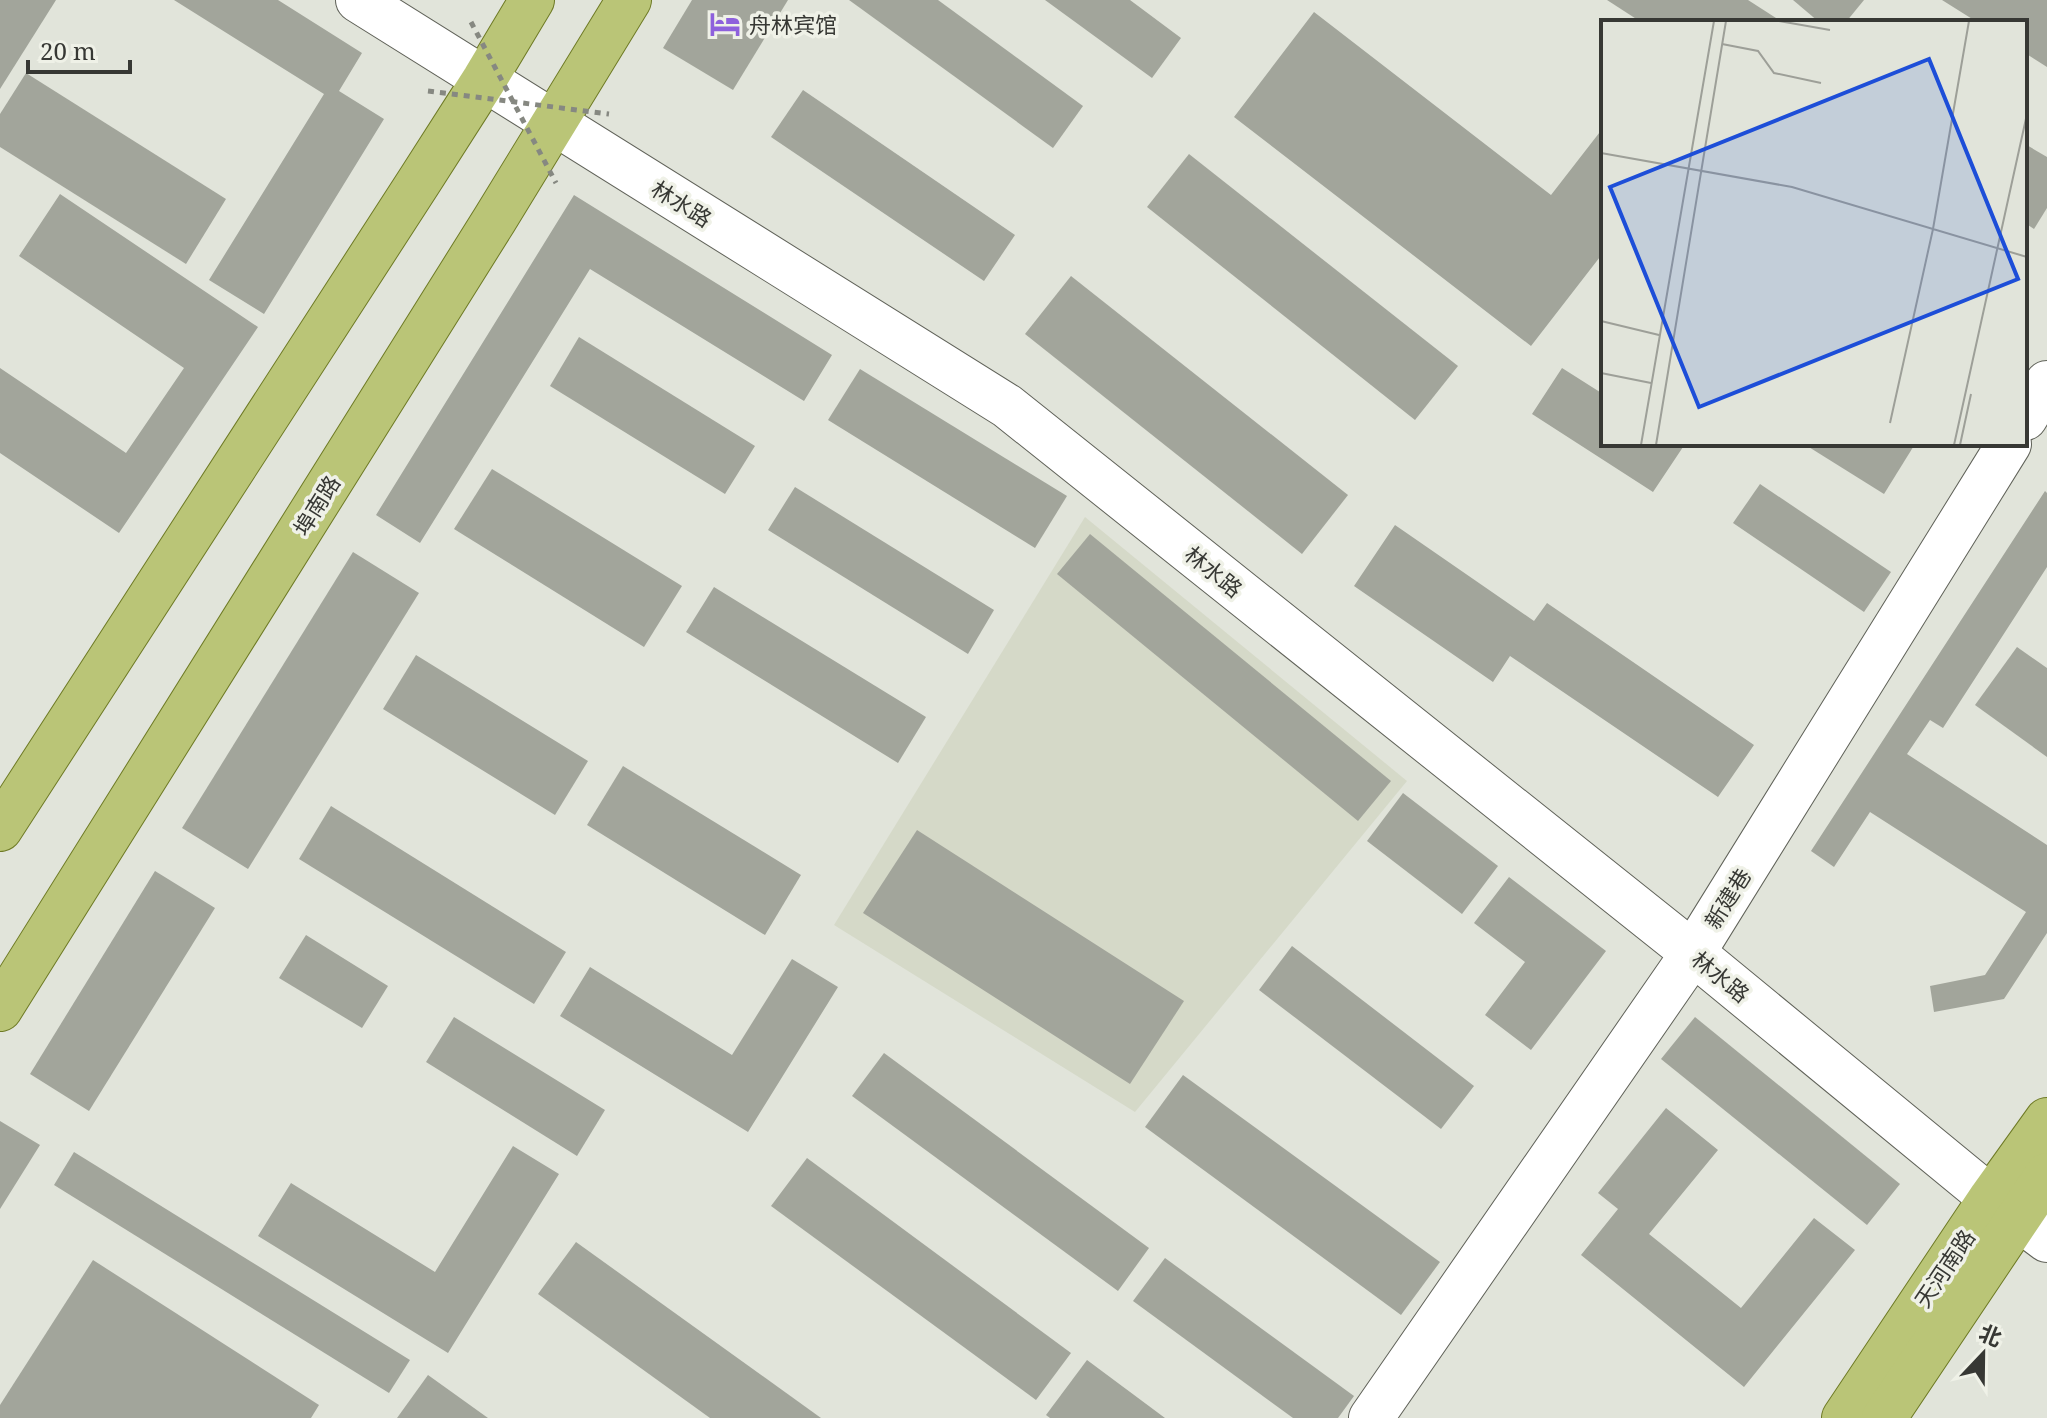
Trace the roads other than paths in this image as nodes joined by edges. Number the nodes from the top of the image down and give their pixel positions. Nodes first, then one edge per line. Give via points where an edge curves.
1 (358, 0) edge
2 (532, 0) edge
3 (629, 0) edge
4 (498, 91) junction
5 (555, 123) junction
6 (2047, 383) edge
7 (2027, 415) edge
8 (2008, 446) edge
9 (0, 829) edge
10 (1693, 953) junction
11 (0, 1009) edge
12 (2047, 1120) edge
13 (2047, 1175) edge
14 (2019, 1218) edge
15 (1371, 1418) edge
16 (1844, 1418) edge
17 (1884, 1418) edge

1 - 4 street, 林水路
2 - 4 main road
3 - 5 main road, 埠南路
4 - 5 street, 林水路
4 - 9 main road
5 - 10 street, 林水路 via 1007,406
5 - 11 main road, 埠南路
6 - 7 street
8 - 10 street, 新建巷
10 - 14 street, 林水路
10 - 15 street, 新建巷
12 - 14 main road, 天河南路
13 - 14 main road, 天河南路
14 - 16 main road, 天河南路
14 - 17 main road, 天河南路

